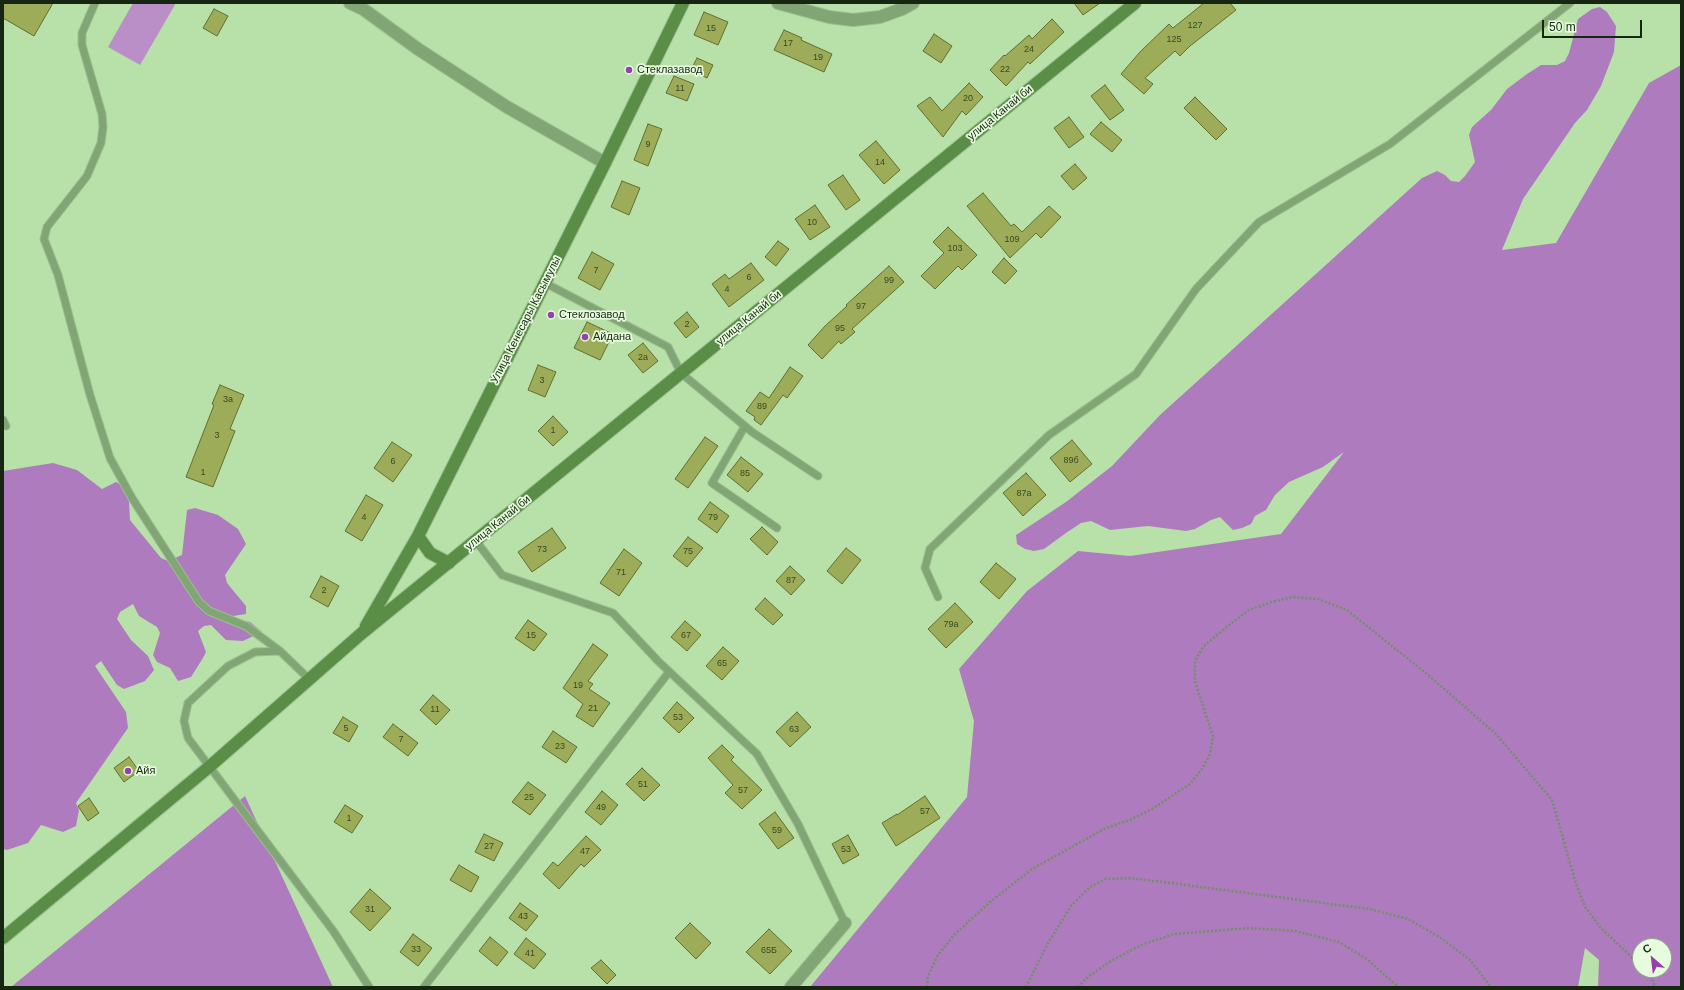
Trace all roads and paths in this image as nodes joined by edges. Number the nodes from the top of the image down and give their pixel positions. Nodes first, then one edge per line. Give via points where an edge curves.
1 (95, 3) edge
2 (350, 3) edge
3 (683, 3) edge
4 (778, 3) edge
5 (913, 3) edge
6 (1135, 3) edge
7 (1570, 3) edge
8 (365, 6) edge
9 (605, 163) junction
10 (545, 283) junction
11 (681, 374) junction
12 (745, 426) junction
13 (818, 476) dead end
14 (777, 528) dead end
15 (418, 536) junction
16 (476, 541) junction
17 (449, 563) junction
18 (938, 597) dead end
19 (362, 633) junction
20 (280, 651) junction
21 (669, 672) junction
22 (309, 679) junction
23 (209, 767) junction
24 (845, 923) joint
25 (3, 938) edge
26 (1632, 958) edge
27 (369, 987) edge
28 (424, 987) edge
29 (790, 987) edge
30 (927, 987) edge
31 (1026, 987) edge
32 (1078, 987) edge
33 (1398, 987) edge
34 (1491, 987) edge

1 - 20 lane via 82,33 82,45 102,114 101,143 87,176 47,227 44,239 58,275 90,395 110,458 132,498 200,602 209,611 246,626
2 - 8 street
3 - 9 main road, Улица Кенесары Касымулы
4 - 5 street via 829,17 853,20 880,17
6 - 11 main road, улица Канай би
7 - 18 lane via 1390,144 1259,222 1196,289 1136,374 1049,434 930,549 925,568
8 - 9 street via 418,49 507,106
9 - 10 main road, Улица Кенесары Касымулы
10 - 11 lane via 668,347
10 - 15 main road, Улица Кенесары Касымулы
11 - 12 lane
11 - 16 main road, улица Канай би
12 - 13 lane
12 - 14 lane via 712,483
15 - 17 main road via 430,553
15 - 19 main road, Улица Кенесары Касымулы
16 - 17 main road, улица Канай би
16 - 21 lane via 502,575 613,613
17 - 19 main road, улица Канай би
19 - 22 main road, улица Канай би
20 - 22 lane
20 - 23 lane via 255,652 228,666 188,704 184,722 188,738
21 - 24 lane via 757,754 798,824
21 - 28 lane
22 - 23 main road, улица Канай би
23 - 25 main road, улица Канай би
23 - 27 lane via 334,932
24 - 29 street
26 - 30 path via 1600,928 1585,907 1552,800 1496,734 1347,610 1318,599 1293,597 1249,610 1203,647 1195,661 1195,682 1213,736 1210,754 1190,784 1152,809 1106,828 1032,869 955,934 938,955 928,976
31 - 34 path via 1048,943 1071,906 1090,887 1105,878 1131,878 1370,909 1408,919 1441,938 1470,960
32 - 33 path via 1111,961 1141,945 1174,934 1248,928 1295,931 1339,942 1367,959

